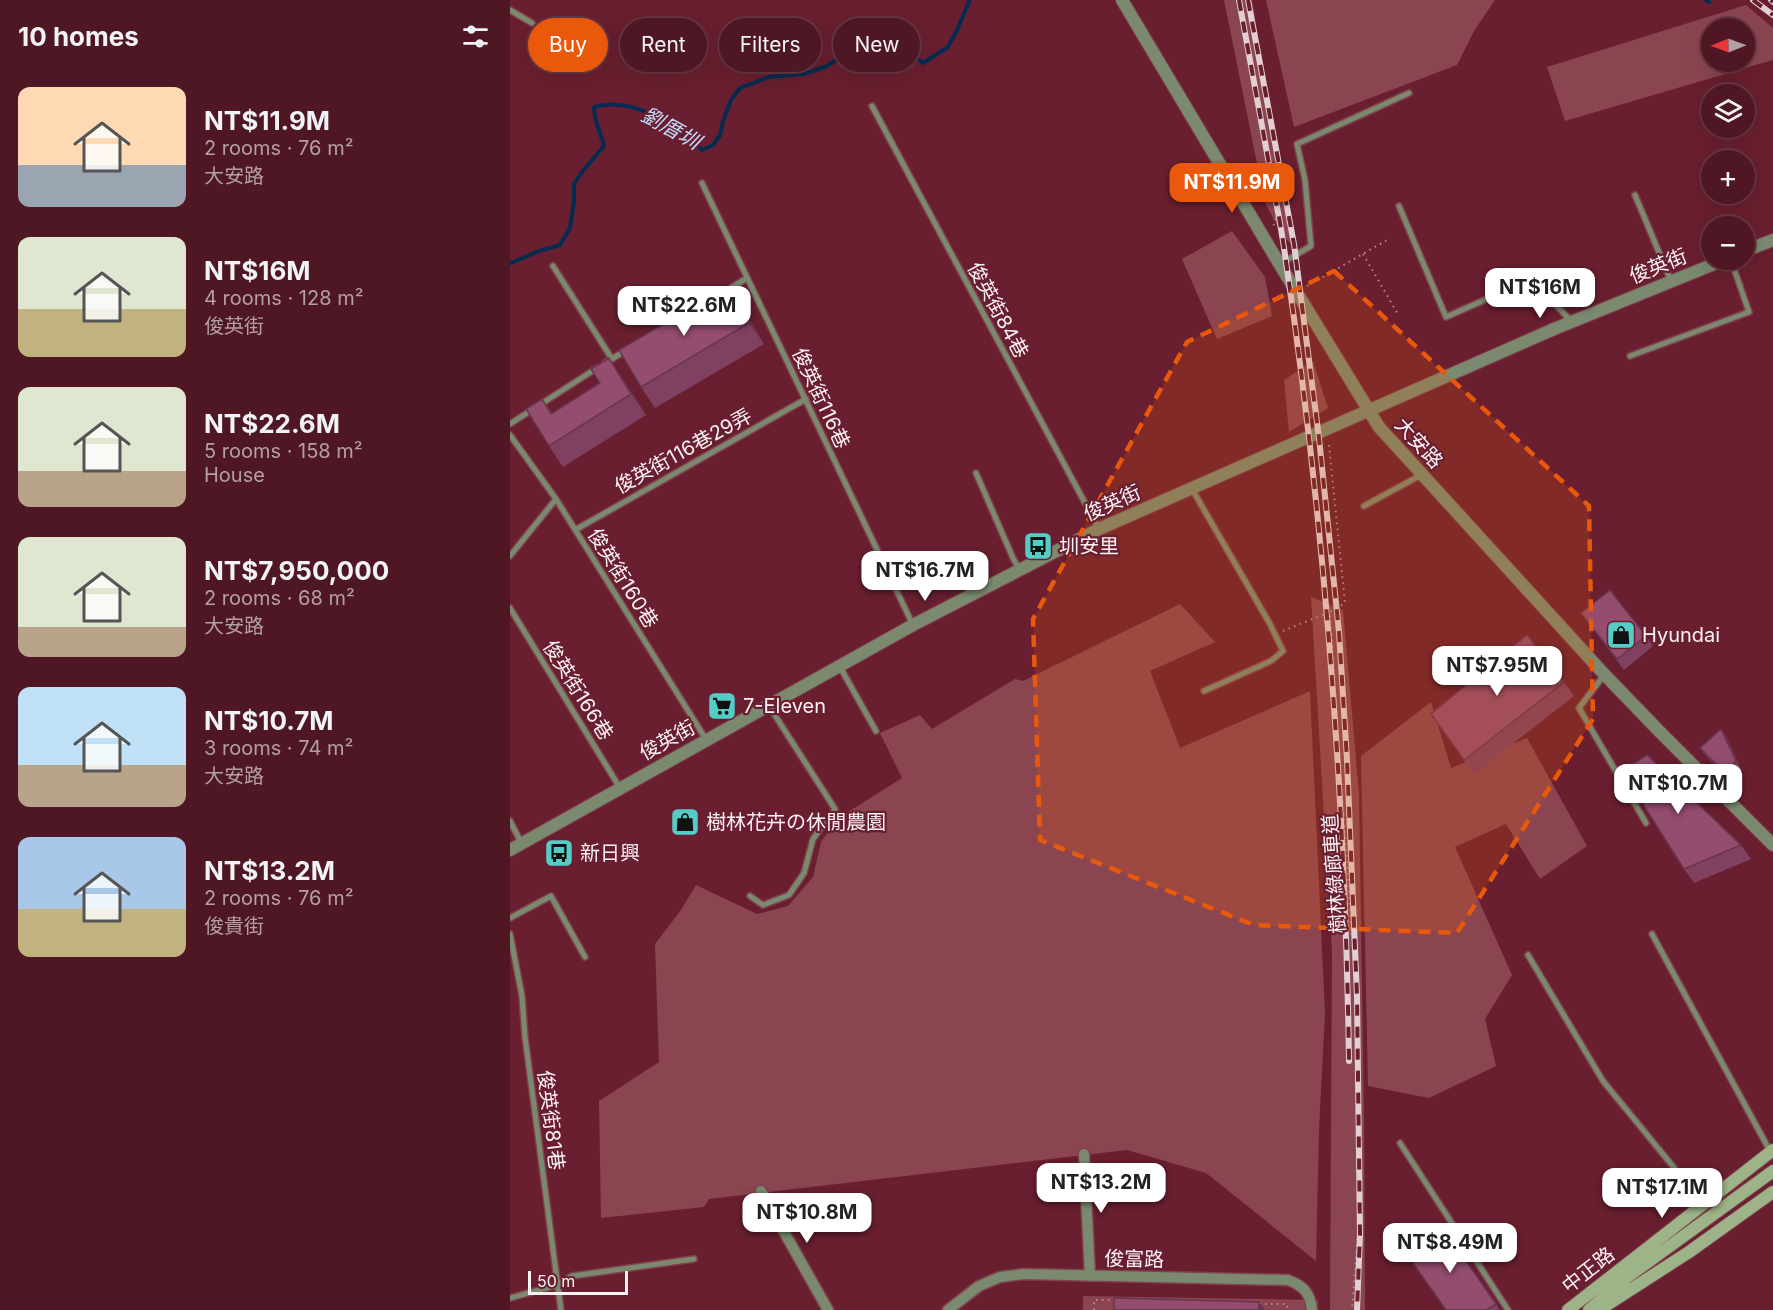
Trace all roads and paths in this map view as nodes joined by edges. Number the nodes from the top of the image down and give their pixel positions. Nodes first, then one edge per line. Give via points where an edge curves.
1 (1122, 0) edge
2 (1238, 0) edge
3 (510, 10) edge
4 (528, 21) edge
5 (1409, 93) dead end
6 (872, 105) dead end
7 (702, 183) dead end
8 (1635, 195) dead end
9 (1399, 206) dead end
10 (1273, 227) dead end
11 (1389, 239) dead end
12 (1773, 240) edge
13 (1755, 247) edge
14 (1363, 254) junction
15 (1280, 265) junction
16 (553, 266) dead end
17 (1701, 269) edge
18 (1734, 270) edge
19 (747, 278) junction
20 (1671, 281) junction
21 (1297, 293) junction
22 (718, 296) edge
23 (1399, 316) dead end
24 (1572, 322) junction
25 (631, 347) edge
26 (1630, 356) dead end
27 (612, 359) junction
28 (806, 399) junction
29 (1369, 411) junction
30 (510, 424) edge
31 (510, 435) edge
32 (1329, 445) dead end
33 (976, 473) dead end
34 (1422, 475) junction
35 (1192, 489) junction
36 (556, 499) junction
37 (1364, 506) dead end
38 (575, 530) junction
39 (1099, 530) junction
40 (510, 556) edge
41 (1019, 569) junction
42 (510, 608) edge
43 (1330, 612) junction
44 (913, 626) junction
45 (1275, 635) junction
46 (840, 666) junction
47 (1604, 674) junction
48 (1204, 691) dead end
49 (769, 706) junction
50 (876, 731) dead end
51 (707, 741) junction
52 (620, 788) junction
53 (510, 821) edge
54 (1646, 823) edge
55 (522, 844) junction
56 (1773, 845) edge
57 (510, 850) edge
58 (750, 896) dead end
59 (510, 918) edge
60 (510, 934) edge
61 (1652, 934) dead end
62 (1528, 955) dead end
63 (585, 957) dead end
64 (1400, 1143) dead end
65 (1772, 1151) edge
66 (1084, 1154) dead end
67 (1773, 1171) edge
68 (761, 1191) dead end
69 (1773, 1192) edge
70 (1704, 1205) junction
71 (694, 1259) dead end
72 (1090, 1276) junction
73 (1626, 1278) junction
74 (557, 1285) junction
75 (510, 1298) edge
76 (1117, 1300) edge
77 (1253, 1304) edge
78 (561, 1310) edge
79 (828, 1310) edge
80 (948, 1310) edge
81 (1094, 1310) edge
82 (1287, 1310) edge
83 (1312, 1310) edge
84 (1352, 1310) edge
85 (1508, 1310) edge
86 (1570, 1310) edge
87 (1589, 1310) edge
88 (1599, 1310) edge

1 - 15 street, 大安路
2 - 10 path via 1277,215
3 - 4 lane
5 - 15 lane via 1297,144 1305,180 1311,246
6 - 39 lane, 俊英街84巷
7 - 19 lane, 俊英街116巷
8 - 20 lane
9 - 24 lane via 1446,317 1532,279
11 - 14 path
12 - 13 street
14 - 21 path
14 - 23 path
15 - 21 street, 大安路
16 - 27 lane
17 - 20 street, 俊英街
18 - 26 lane via 1749,312
19 - 22 lane
19 - 28 lane, 俊英街116巷
20 - 24 street, 俊英街
21 - 29 street, 大安路
24 - 29 street, 俊英街
25 - 27 lane
27 - 30 lane
28 - 38 lane, 俊英街116巷29弄
28 - 44 lane, 俊英街116巷
29 - 34 street, 大安路
29 - 35 street, 俊英街
31 - 36 lane, 俊英街160巷
32 - 43 path via 1345,603
33 - 41 lane
34 - 37 lane
34 - 47 street, 大安路
35 - 39 street, 俊英街
35 - 45 lane
36 - 38 lane, 俊英街160巷
36 - 40 lane
38 - 51 lane, 俊英街160巷
39 - 41 street, 俊英街
41 - 44 street, 俊英街
42 - 52 lane, 俊英街166巷
43 - 45 path
43 - 84 path, 樹林綠廊車道 via 1357,1014 1358,1231
44 - 46 street, 俊英街
45 - 48 lane via 1283,651 1271,661
46 - 49 street, 俊英街
46 - 50 lane
47 - 54 lane via 1579,708
47 - 56 street, 大安路
49 - 51 street, 俊英街
49 - 58 lane via 835,809 813,839 804,873 789,895 763,905
51 - 52 street, 俊英街
52 - 55 street, 俊英街
53 - 55 lane
55 - 57 street, 俊英街
59 - 63 lane via 550,896
60 - 74 lane, 俊英街81巷 via 522,996
61 - 65 lane
62 - 70 lane via 1603,1081
64 - 85 lane
65 - 70 main road, 中正路
66 - 72 street
67 - 73 main road
68 - 79 street
69 - 88 main road, 中正路
70 - 86 main road, 中正路
71 - 74 lane via 572,1276
72 - 80 street, 俊富路 via 1000,1277 979,1286
72 - 83 street, 俊富路 via 1288,1280 1301,1285 1310,1297
73 - 86 main road
73 - 87 main road
74 - 75 lane
74 - 78 lane, 俊英街81巷
76 - 81 path via 1094,1300
77 - 82 path via 1287,1305

